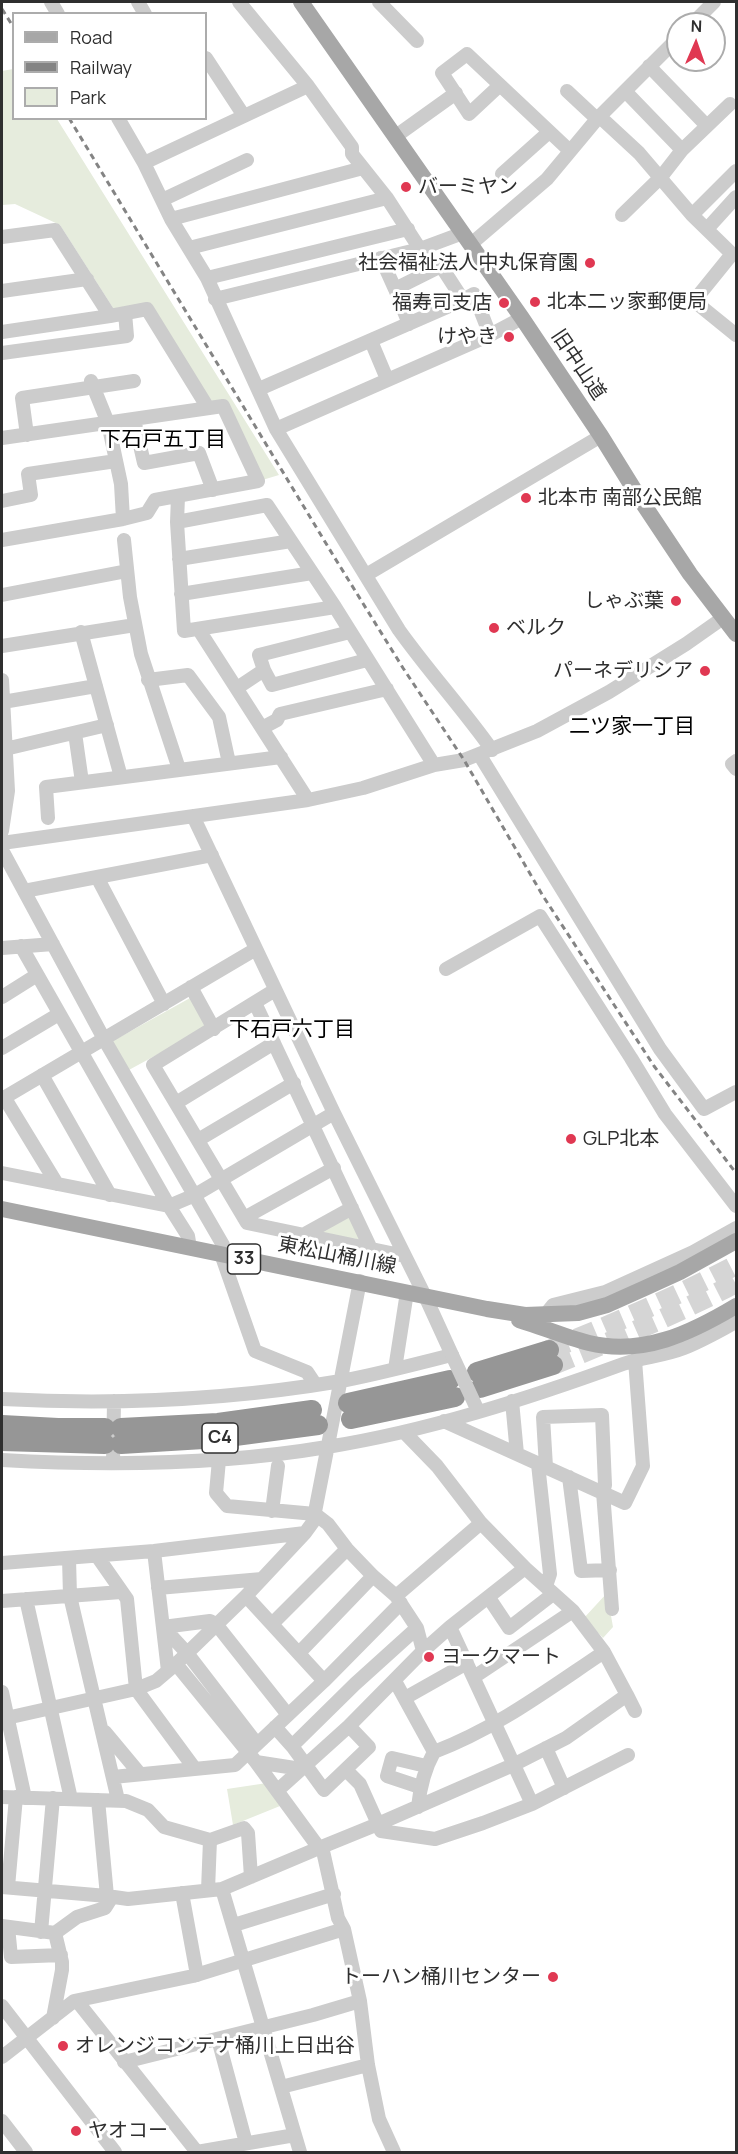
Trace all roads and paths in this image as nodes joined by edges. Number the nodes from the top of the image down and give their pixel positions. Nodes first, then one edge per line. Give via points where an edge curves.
1 (239, 2) edge
2 (301, 2) edge
3 (379, 2) edge
4 (417, 41) dead end
5 (666, 50) edge
6 (207, 60) edge
7 (649, 66) junction
8 (308, 86) junction
9 (499, 86) junction
10 (567, 91) dead end
11 (625, 91) junction
12 (456, 93) junction
13 (730, 104) dead end
14 (244, 116) junction
15 (598, 118) junction
16 (119, 120) edge
17 (707, 126) junction
18 (549, 132) junction
19 (396, 136) junction
20 (682, 150) junction
21 (570, 151) junction
22 (247, 160) dead end
23 (144, 163) junction
24 (363, 168) junction
25 (736, 171) edge
26 (502, 174) dead end
27 (661, 177) junction
28 (736, 197) edge
29 (387, 198) junction
30 (162, 201) junction
31 (622, 215) dead end
32 (692, 215) junction
33 (171, 219) junction
34 (408, 229) junction
35 (707, 229) junction
36 (2, 237) edge
37 (467, 238) junction
38 (189, 248) junction
39 (420, 249) junction
40 (381, 258) junction
41 (207, 278) junction
42 (87, 279) junction
43 (395, 289) junction
44 (2, 291) edge
45 (215, 299) junction
46 (463, 300) junction
47 (125, 313) junction
48 (110, 316) junction
49 (522, 318) junction
50 (410, 324) junction
51 (2, 333) edge
52 (490, 335) junction
53 (736, 335) edge
54 (371, 341) junction
55 (2, 353) edge
56 (387, 379) junction
57 (134, 381) dead end
58 (92, 383) junction
59 (259, 389) junction
60 (208, 408) junction
61 (134, 419) junction
62 (109, 428) junction
63 (276, 429) junction
64 (27, 435) junction
65 (601, 436) junction
66 (2, 438) edge
67 (116, 461) junction
68 (213, 490) junction
69 (177, 497) junction
70 (2, 501) edge
71 (123, 519) junction
72 (177, 522) junction
73 (2, 540) edge
74 (124, 540) dead end
75 (291, 541) junction
76 (179, 559) junction
77 (127, 571) junction
78 (312, 573) junction
79 (366, 575) junction
80 (181, 594) junction
81 (2, 595) edge
82 (335, 607) junction
83 (723, 618) junction
84 (135, 625) junction
85 (199, 630) junction
86 (81, 632) junction
87 (350, 632) junction
88 (736, 634) edge
89 (2, 646) edge
90 (367, 660) junction
91 (264, 670) junction
92 (2, 680) edge
93 (148, 680) junction
94 (96, 686) junction
95 (237, 688) junction
96 (387, 688) junction
97 (3, 702) edge
98 (107, 725) junction
99 (262, 728) junction
100 (75, 733) junction
101 (5, 749) junction
102 (486, 752) junction
103 (281, 757) junction
104 (736, 761) edge
105 (229, 763) junction
106 (434, 765) junction
107 (179, 769) junction
108 (736, 770) edge
109 (121, 777) junction
110 (82, 782) junction
111 (308, 800) junction
112 (193, 816) junction
113 (48, 818) dead end
114 (2, 831) edge
115 (2, 843) edge
116 (2, 850) edge
117 (212, 855) junction
118 (97, 877) junction
119 (24, 891) junction
120 (53, 944) junction
121 (21, 946) junction
122 (2, 948) edge
123 (256, 949) junction
124 (446, 969) dead end
125 (37, 975) junction
126 (191, 987) junction
127 (275, 990) junction
128 (2, 997) edge
129 (255, 1003) junction
130 (164, 1004) junction
131 (59, 1014) junction
132 (214, 1029) junction
133 (104, 1040) junction
134 (274, 1043) junction
135 (2, 1048) edge
136 (81, 1053) junction
137 (42, 1075) junction
138 (294, 1083) junction
139 (736, 1092) edge
140 (3, 1098) edge
141 (176, 1103) junction
142 (334, 1113) junction
143 (313, 1124) junction
144 (198, 1140) junction
145 (334, 1168) junction
146 (2, 1173) edge
147 (221, 1179) junction
148 (57, 1184) junction
149 (110, 1195) junction
150 (195, 1196) junction
151 (169, 1206) junction
152 (736, 1206) edge
153 (352, 1208) junction
154 (2, 1209) edge
155 (244, 1218) junction
156 (736, 1228) edge
157 (305, 1234) junction
158 (736, 1240) edge
159 (190, 1248) junction
160 (371, 1250) junction
161 (221, 1254) junction
162 (405, 1256) junction
163 (360, 1281) junction
164 (407, 1292) junction
165 (425, 1296) junction
166 (736, 1306) edge
167 (487, 1309) junction
168 (546, 1315) junction
169 (736, 1322) edge
170 (452, 1355) junction
171 (551, 1357) tunnel mouth
172 (635, 1360) junction
173 (395, 1369) junction
174 (478, 1380) dead end
175 (340, 1381) junction
176 (315, 1384) junction
177 (452, 1388) dead end
178 (2, 1399) edge
179 (114, 1401) junction
180 (512, 1401) junction
181 (350, 1411) dead end
182 (478, 1411) junction
183 (315, 1418) dead end
184 (444, 1420) junction
185 (2, 1425) edge
186 (404, 1431) junction
187 (113, 1436) junction
188 (2, 1441) edge
189 (326, 1447) junction
190 (517, 1454) junction
191 (2, 1460) edge
192 (219, 1460) junction
193 (113, 1463) junction
194 (278, 1466) dead end
195 (542, 1466) junction
196 (569, 1477) junction
197 (603, 1492) junction
198 (272, 1510) junction
199 (315, 1514) junction
200 (481, 1523) junction
201 (305, 1533) junction
202 (346, 1549) junction
203 (154, 1551) junction
204 (97, 1556) junction
205 (69, 1558) junction
206 (2, 1563) edge
207 (525, 1568) junction
208 (610, 1570) junction
209 (373, 1576) junction
210 (262, 1579) junction
211 (158, 1588) junction
212 (550, 1590) junction
213 (121, 1592) junction
214 (70, 1596) junction
215 (246, 1596) junction
216 (489, 1598) junction
217 (26, 1599) junction
218 (398, 1599) junction
219 (2, 1601) edge
220 (612, 1609) dead end
221 (573, 1611) junction
222 (216, 1624) junction
223 (272, 1624) junction
224 (163, 1627) junction
225 (450, 1627) junction
226 (417, 1629) junction
227 (423, 1652) junction
228 (604, 1652) junction
229 (186, 1653) junction
230 (299, 1653) junction
231 (467, 1663) junction
232 (340, 1665) junction
233 (172, 1667) junction
234 (474, 1677) junction
235 (324, 1681) junction
236 (395, 1681) junction
237 (356, 1684) junction
238 (136, 1689) junction
239 (2, 1692) edge
240 (627, 1695) junction
241 (95, 1698) junction
242 (405, 1698) junction
243 (51, 1707) junction
244 (635, 1711) dead end
245 (288, 1715) junction
246 (4, 1718) edge
247 (496, 1724) junction
248 (349, 1726) junction
249 (275, 1727) junction
250 (102, 1729) junction
251 (292, 1746) junction
252 (546, 1748) junction
253 (434, 1752) junction
254 (253, 1753) junction
255 (628, 1755) dead end
256 (513, 1765) junction
257 (426, 1766) junction
258 (304, 1767) junction
259 (195, 1769) junction
260 (346, 1770) junction
261 (140, 1774) junction
262 (113, 1777) junction
263 (420, 1787) junction
264 (564, 1788) junction
265 (278, 1790) junction
266 (14, 1797) edge
267 (53, 1798) junction
268 (71, 1798) junction
269 (98, 1800) junction
270 (118, 1800) junction
271 (532, 1804) junction
272 (418, 1807) junction
273 (378, 1824) junction
274 (210, 1840) junction
275 (320, 1848) junction
276 (251, 1877) junction
277 (5, 1887) edge
278 (222, 1889) junction
279 (208, 1890) junction
280 (44, 1892) junction
281 (182, 1893) junction
282 (333, 1894) junction
283 (109, 1897) junction
284 (234, 1925) junction
285 (5, 1927) edge
286 (345, 1929) junction
287 (48, 1932) junction
288 (61, 1955) junction
289 (244, 1962) junction
290 (196, 1975) junction
291 (77, 2001) junction
292 (360, 2001) junction
293 (2, 2006) edge
294 (53, 2018) junction
295 (264, 2027) junction
296 (26, 2039) junction
297 (218, 2039) junction
298 (2, 2057) edge
299 (124, 2062) junction
300 (368, 2065) junction
301 (281, 2087) junction
302 (2, 2121) edge
303 (295, 2135) junction
304 (246, 2143) junction
305 (26, 2152) edge
306 (115, 2152) edge
307 (300, 2152) edge
308 (394, 2152) edge

1 - 8 street
2 - 19 main road, 旧中山道
3 - 4 street
5 - 7 street
6 - 14 street
7 - 11 street
7 - 17 street
8 - 14 street
8 - 24 street
9 - 12 street via 469,114
9 - 12 street via 467,54 442,73
9 - 18 street
10 - 15 street
11 - 15 street
11 - 20 street
12 - 19 street
13 - 17 street
14 - 23 street
15 - 21 street
15 - 27 street
16 - 23 street
17 - 20 street
18 - 21 street
18 - 26 street
19 - 37 main road, 旧中山道
20 - 27 street
21 - 37 street via 547,179
22 - 30 street
23 - 30 street
24 - 29 street
24 - 33 street
25 - 32 street
27 - 31 street
27 - 32 street
28 - 35 street
29 - 34 street
29 - 38 street
30 - 33 street
32 - 35 street
33 - 38 street
34 - 39 street
34 - 41 street
35 - 53 street via 732,254 698,296 699,305
36 - 42 street via 55,230
37 - 39 street
37 - 49 main road, 旧中山道
38 - 41 street
39 - 40 street
40 - 43 street
40 - 45 street
41 - 45 street
42 - 44 street
42 - 48 street
43 - 46 street via 441,266
43 - 50 street
45 - 59 street
46 - 50 street
46 - 52 street via 474,294
47 - 48 street
47 - 55 street via 127,336
47 - 60 street via 147,309
48 - 51 street
49 - 52 street
49 - 65 main road, 旧中山道
50 - 54 street
52 - 56 street
54 - 56 street
54 - 59 street
56 - 63 street
57 - 58 street
58 - 62 street
58 - 64 street via 22,398
59 - 63 street
60 - 61 street
60 - 68 street via 223,406 258,482
61 - 62 street
61 - 68 street via 144,463 199,453
62 - 64 street
62 - 67 street
63 - 79 street
64 - 66 street
65 - 79 street
65 - 83 main road, 旧中山道 via 665,537
67 - 70 street via 28,474 31,495
67 - 71 street
68 - 69 street
69 - 71 street via 155,500 147,513
69 - 72 street
71 - 73 street
72 - 75 street via 267,505
72 - 76 street
74 - 77 street
75 - 76 street
75 - 78 street
76 - 80 street
77 - 81 street
77 - 84 street
78 - 80 street
78 - 82 street
79 - 102 street via 420,660 468,716
80 - 85 street via 184,631
82 - 85 street
82 - 87 street
83 - 88 main road, 旧中山道
83 - 102 street via 609,692 537,731
84 - 86 street
84 - 93 street
85 - 95 street
86 - 89 street
86 - 94 street
87 - 90 street
87 - 91 street via 259,655
90 - 91 street via 272,685
90 - 96 street
91 - 95 street
92 - 97 street
93 - 105 street via 188,675 219,717
93 - 107 street
94 - 97 street
94 - 98 street
95 - 99 street
96 - 99 street via 279,714 277,720
96 - 106 street
97 - 101 street
98 - 100 street
98 - 109 street
99 - 103 street
100 - 101 street
100 - 110 street
101 - 114 street via 8,791
102 - 106 street
102 - 139 street via 660,1049 704,1109
103 - 105 street
103 - 111 street
104 - 108 street via 732,764
105 - 107 street
106 - 111 street via 363,788
107 - 109 street
109 - 110 street
110 - 113 street via 46,787
111 - 112 street
112 - 115 street
112 - 117 street
116 - 119 street
117 - 118 street
117 - 123 street
118 - 119 street
118 - 130 street
119 - 120 street
120 - 121 street
120 - 133 street
121 - 122 street
121 - 125 street
123 - 126 street
123 - 127 street
124 - 152 street via 540,916 665,1114
125 - 128 street
125 - 131 street
126 - 130 street
126 - 132 street
127 - 129 street
127 - 142 street
129 - 132 street
129 - 134 street
130 - 133 street
131 - 135 street
131 - 136 street
132 - 141 street via 153,1065
133 - 136 street
133 - 150 street
134 - 138 street
134 - 141 street
136 - 137 street
136 - 151 street
137 - 140 street
137 - 149 street
138 - 143 street
138 - 144 street
140 - 148 street
141 - 144 street
142 - 143 street
142 - 162 street
143 - 145 street
143 - 147 street
144 - 147 street
145 - 153 street
145 - 155 street
146 - 148 street
147 - 150 street
147 - 155 street
148 - 149 street
149 - 151 street
150 - 151 street
150 - 161 street via 223,1245
151 - 159 street via 188,1236
153 - 157 street
153 - 160 street
154 - 159 main road, 東松山桶川線 / 33
155 - 157 street via 247,1223
156 - 168 street via 605,1292 553,1305
157 - 160 street
158 - 168 main road, 東松山桶川線 / 33 via 680,1272 607,1305 579,1313
159 - 161 main road, 東松山桶川線 / 33
160 - 162 street
161 - 163 main road, 東松山桶川線 / 33
161 - 176 street via 255,1351 307,1372
162 - 165 street
163 - 164 main road, 東松山桶川線 / 33
163 - 175 street
164 - 165 main road, 東松山桶川線 / 33
164 - 173 street
165 - 167 main road, 東松山桶川線 / 33
165 - 170 street
166 - 167 main road, 東松山桶川線 / 33 via 681,1336 619,1347 589,1343
167 - 168 main road, 東松山桶川線 / 33
169 - 172 street via 684,1348
170 - 173 street
170 - 182 street, bridge
171 - 174 highway
172 - 180 street
172 - 197 street via 643,1466 625,1503
173 - 175 street
175 - 176 street
175 - 189 street
176 - 179 street via 249,1394
177 - 181 highway
178 - 179 street
179 - 193 street
180 - 182 street
180 - 190 street
182 - 184 street
183 - 187 highway, C4 via 218,1423
184 - 186 street
184 - 190 street
185 - 187 highway, C4
186 - 189 street
186 - 200 street
187 - 188 highway, C4
189 - 192 street
189 - 199 street
190 - 195 street
191 - 193 street
192 - 193 street
192 - 198 street via 216,1493 226,1506
194 - 198 street
195 - 196 street
195 - 197 street via 543,1417 602,1414
195 - 212 street
196 - 197 street
196 - 208 street via 581,1571
197 - 208 street
198 - 199 street
199 - 201 street
199 - 202 street via 328,1524
200 - 207 street
200 - 218 street
201 - 203 street
201 - 210 street
202 - 209 street
202 - 223 street
203 - 204 street
203 - 211 street
204 - 205 street
204 - 213 street
205 - 206 street
205 - 214 street
207 - 212 street
207 - 216 street
208 - 220 street
209 - 218 street
209 - 230 street
210 - 211 street
210 - 215 street
211 - 224 street
212 - 216 street via 509,1628
212 - 221 street
213 - 214 street
213 - 238 street via 127,1599
214 - 217 street
214 - 241 street
215 - 222 street
215 - 223 street
216 - 225 street
217 - 219 street
217 - 243 street
218 - 226 street
218 - 232 street
221 - 228 street
221 - 234 street
222 - 224 street via 210,1621
222 - 229 street
222 - 245 street
223 - 230 street
224 - 229 street
224 - 233 street
225 - 227 street
225 - 231 street
226 - 227 street
226 - 237 street
227 - 236 street
228 - 240 street
228 - 247 street
229 - 233 street
229 - 254 street
230 - 235 street
231 - 234 street
231 - 242 street
232 - 235 street
232 - 237 street
233 - 238 street via 156,1681
233 - 254 street
234 - 247 street
235 - 245 street
236 - 242 street
236 - 248 street
237 - 251 street
238 - 241 street
238 - 259 street
239 - 246 street
240 - 244 street
240 - 252 street
241 - 243 street
241 - 250 street
242 - 253 street
243 - 246 street
243 - 268 street
245 - 249 street
246 - 266 street
247 - 253 street
247 - 256 street
248 - 258 street
248 - 260 street via 369,1747
249 - 251 street
249 - 254 street
250 - 261 street
250 - 262 street
251 - 258 street
252 - 256 street
252 - 264 street
253 - 257 street
254 - 258 street
254 - 259 street via 235,1765
254 - 265 street
255 - 264 street
256 - 271 street
256 - 272 street
257 - 263 street
257 - 263 street via 392,1758 387,1776
258 - 260 street via 324,1790
258 - 265 street
259 - 261 street
260 - 273 street via 360,1784
261 - 262 street
262 - 270 street
263 - 272 street
264 - 271 street
265 - 275 street
266 - 267 street
266 - 277 street
267 - 268 street
267 - 280 street
268 - 269 street
269 - 270 street
269 - 283 street
270 - 274 street via 148,1810 164,1827
271 - 273 street via 435,1839 381,1831
272 - 273 street
273 - 275 street
274 - 276 street via 244,1828 248,1833
274 - 279 street
275 - 276 street
275 - 282 street
276 - 278 street
277 - 280 street
278 - 279 street
278 - 284 street
279 - 281 street
280 - 283 street
280 - 287 street
281 - 283 street via 128,1899
281 - 290 street
282 - 284 street
282 - 286 street
283 - 287 street via 105,1908
284 - 289 street
285 - 287 street
285 - 288 street via 11,1957
286 - 289 street
286 - 292 street
287 - 288 street
288 - 294 street
289 - 290 street
289 - 295 street
290 - 291 street
291 - 294 street
291 - 299 street
292 - 295 street
292 - 300 street
293 - 296 street
294 - 296 street
295 - 297 street
295 - 301 street
296 - 298 street
296 - 306 street
297 - 299 street
297 - 304 street
299 - 304 street via 197,2152
300 - 301 street
300 - 308 street via 380,2119
301 - 303 street
302 - 305 street
303 - 304 street
303 - 307 street

